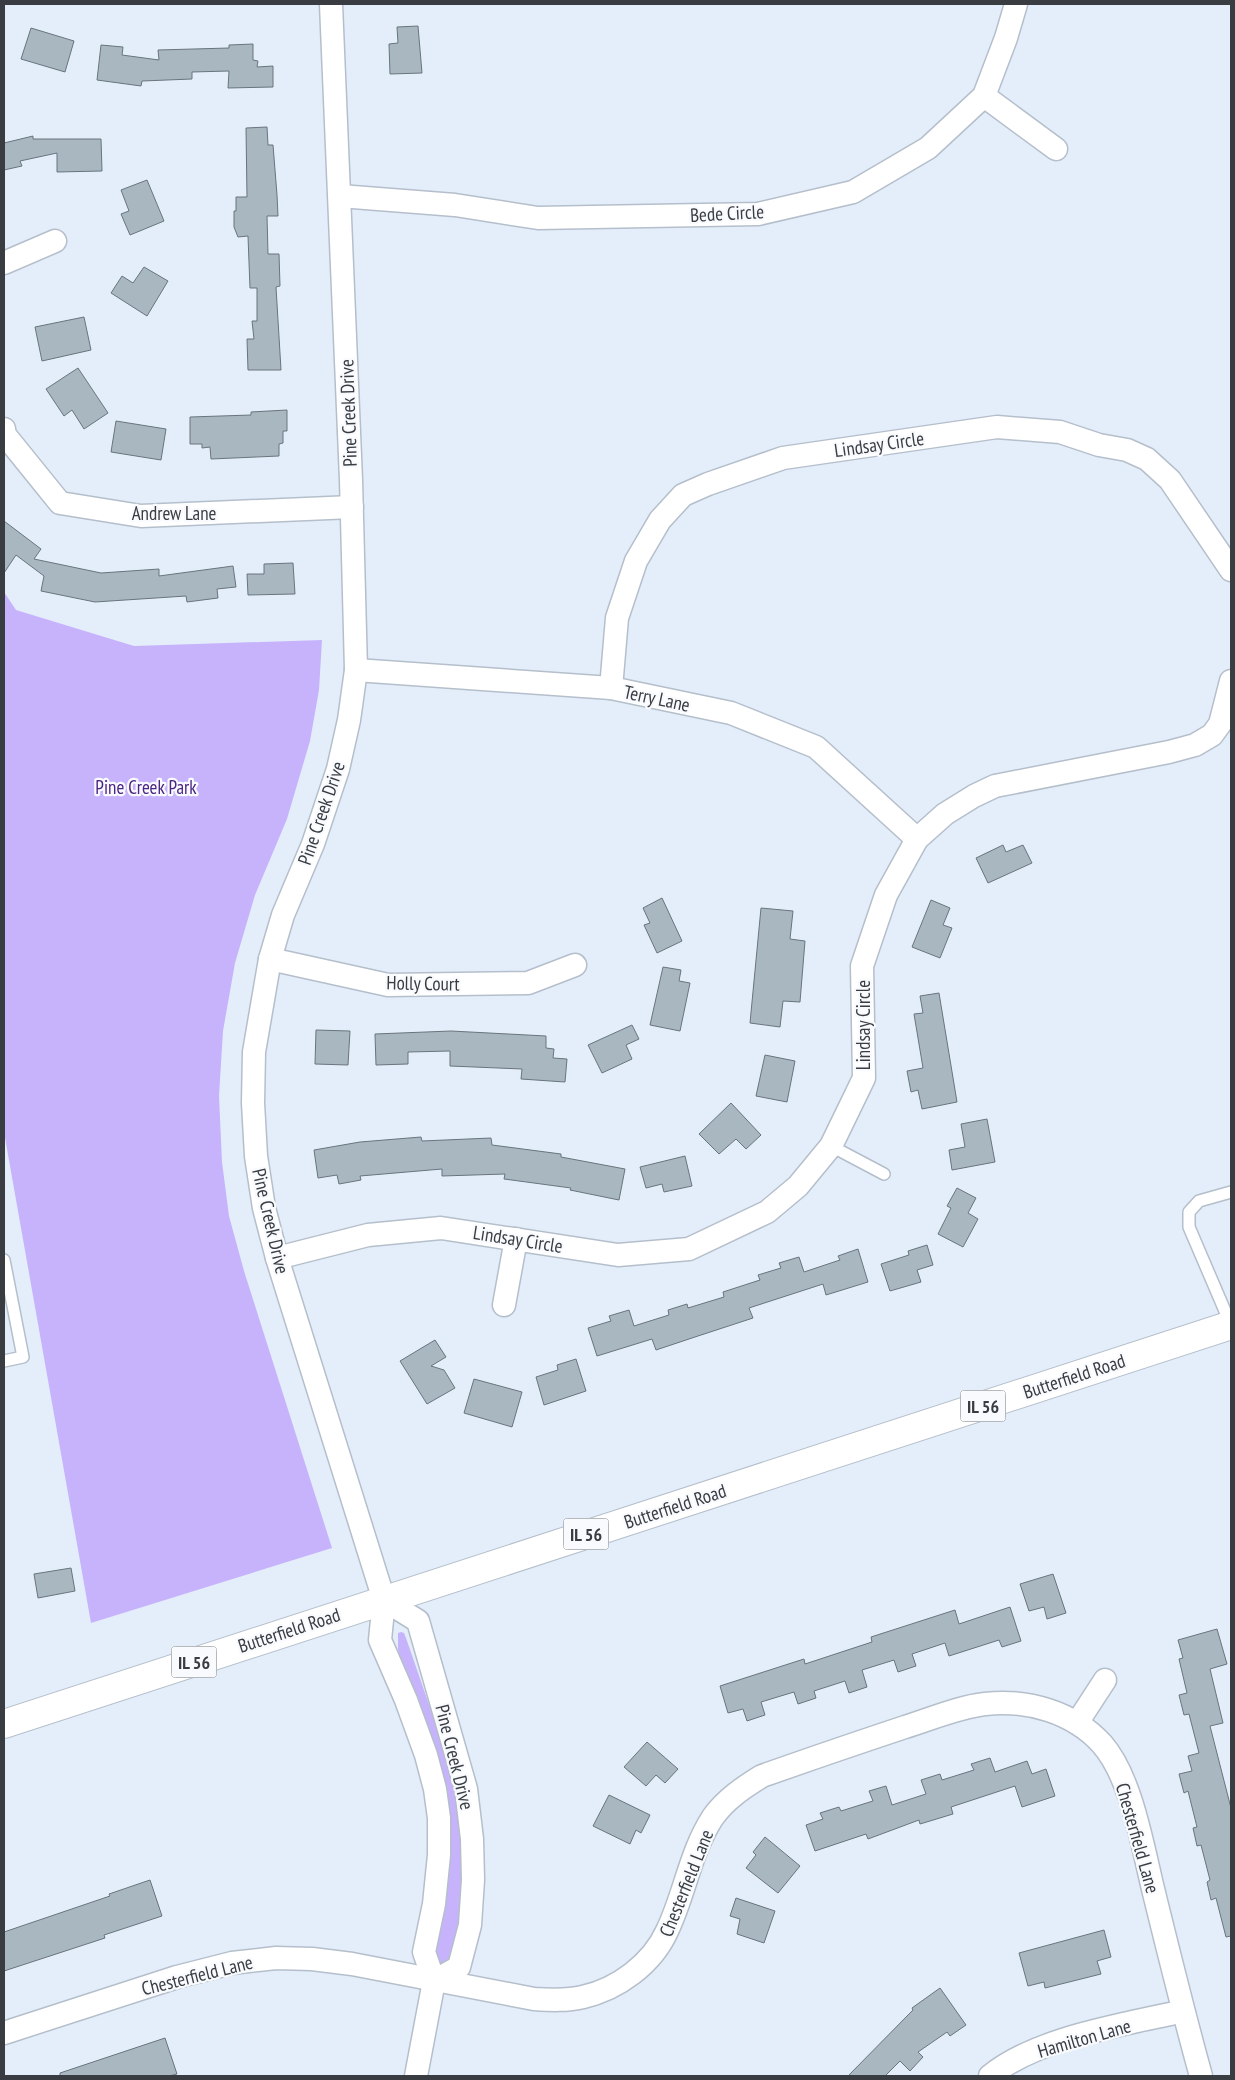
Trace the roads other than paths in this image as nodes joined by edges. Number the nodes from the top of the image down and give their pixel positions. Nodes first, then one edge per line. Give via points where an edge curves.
1 (331, 4) edge
2 (1016, 4) edge
3 (984, 96) junction
4 (1056, 148) dead end
5 (340, 196) junction
6 (55, 241) dead end
7 (4, 263) edge
8 (4, 429) edge
9 (352, 507) junction
10 (1231, 570) edge
11 (356, 670) junction
12 (1231, 681) edge
13 (611, 688) junction
14 (917, 839) junction
15 (270, 959) junction
16 (574, 965) dead end
17 (831, 1146) junction
18 (884, 1174) dead end
19 (1231, 1192) edge
20 (516, 1239) junction
21 (277, 1258) junction
22 (4, 1260) edge
23 (504, 1305) dead end
24 (1231, 1325) edge
25 (4, 1362) edge
26 (384, 1600) junction
27 (1105, 1680) dead end
28 (1077, 1723) junction
29 (4, 1724) edge
30 (434, 1981) junction
31 (1183, 2011) junction
32 (4, 2033) edge
33 (416, 2076) edge
34 (990, 2076) edge
35 (1200, 2076) edge

1 - 5 street, Pine Creek Drive
2 - 3 street, Bede Circle
3 - 4 street
3 - 5 street, Bede Circle via 928,148 853,192 758,214 538,218 455,205
5 - 9 street, Pine Creek Drive
6 - 7 street
8 - 9 street, Andrew Lane via 5,435 60,504 141,516
9 - 11 street, Pine Creek Drive
10 - 13 street, Lindsay Circle via 1158,467 1127,450 1060,432 998,427 783,458 683,496 660,520 636,560 617,618
11 - 13 street, Terry Lane
11 - 15 street, Pine Creek Drive via 338,770 313,844 283,915
12 - 14 street, Lindsay Circle via 1220,724 1202,742 1169,752 995,786 945,814
13 - 14 street, Terry Lane via 731,713 816,747
14 - 17 street, Lindsay Circle via 886,895 862,966 864,1078
15 - 16 street, Holly Court via 388,985 528,983
15 - 21 street, Pine Creek Drive via 254,1052 253,1103 256,1156 264,1208
17 - 18 lane
17 - 20 street, Lindsay Circle via 798,1186 767,1212 690,1249 618,1254
19 - 24 lane via 1199,1201 1189,1212 1189,1227
20 - 21 street, Lindsay Circle via 441,1228 368,1235
20 - 23 street
21 - 26 street, Pine Creek Drive
22 - 25 lane via 23,1357
24 - 26 main road, Butterfield Road / IL 56
26 - 29 main road, Butterfield Road / IL 56
26 - 30 street, Pine Creek Drive via 380,1640 406,1700 436,1789 439,1855 434,1904 424,1952
26 - 30 street, Pine Creek Drive via 418,1622 466,1789 472,1839 470,1925 458,1967
27 - 28 street
28 - 30 street, Chesterfield Lane via 1054,1711 1034,1706 1012,1702 984,1704 762,1776 737,1792 714,1816 700,1839 658,1949 624,1980 607,1989 561,2000
28 - 31 street, Chesterfield Lane via 1102,1744 1124,1781
30 - 32 street, Chesterfield Lane via 395,1971 312,1959 276,1958 232,1963 177,1976
30 - 33 street, Pine Creek Drive
31 - 34 street, Hamilton Lane via 1072,2037 1025,2055
31 - 35 street, Chesterfield Lane

